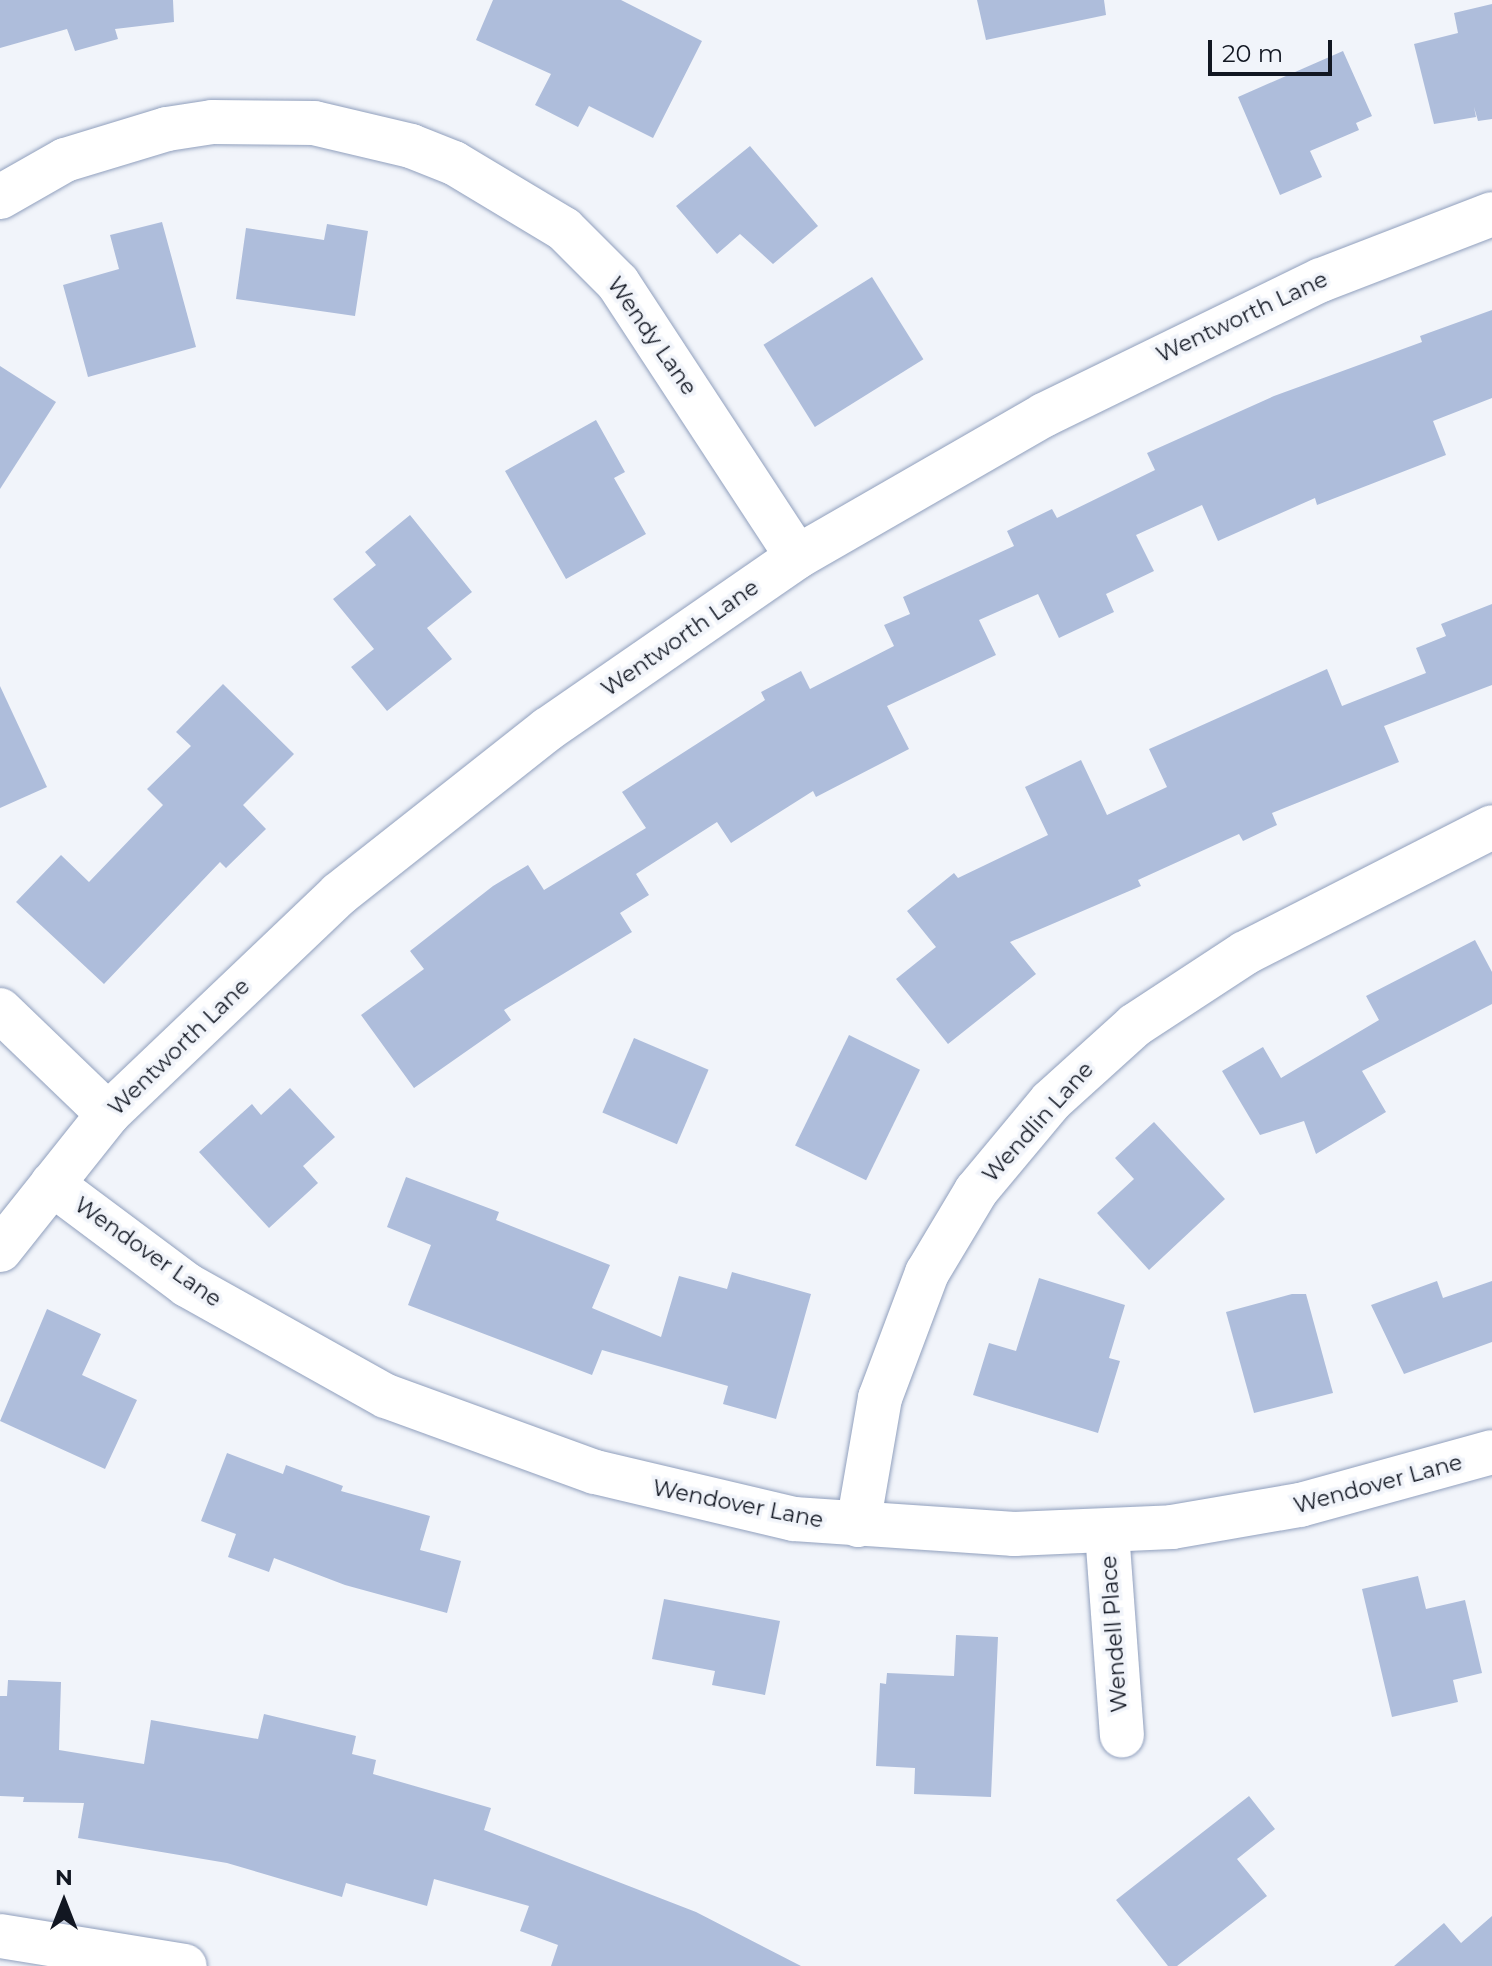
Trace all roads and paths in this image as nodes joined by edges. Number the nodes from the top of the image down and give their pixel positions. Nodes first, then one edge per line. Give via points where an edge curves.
1 (0, 197) edge
2 (1492, 214) edge
3 (797, 557) junction
4 (1492, 827) edge
5 (0, 1010) edge
6 (108, 1114) junction
7 (52, 1184) junction
8 (0, 1250) edge
9 (1492, 1452) edge
10 (858, 1525) junction
11 (1107, 1532) junction
12 (1122, 1735) dead end
13 (0, 1936) edge
14 (185, 1966) edge

1 - 3 street, Wendy Lane via 65,160 167,129 212,122 314,123 400,142 454,163 564,229 618,283
2 - 3 street, Wentworth Lane via 1335,275 1143,363
3 - 6 street, Wentworth Lane via 548,729 339,894
4 - 10 street, Wendlin Lane via 1222,967 1135,1025 1051,1101 976,1191 927,1273 880,1398
5 - 6 street
6 - 7 street, Wentworth Lane
7 - 8 street, Wentworth Lane
7 - 10 street, Wendover Lane via 187,1285 386,1396 524,1449 649,1487 794,1519
9 - 11 street, Wendover Lane via 1300,1505 1172,1527
10 - 11 street, Wendover Lane via 1014,1534
11 - 12 street, Wendell Place
13 - 14 street

